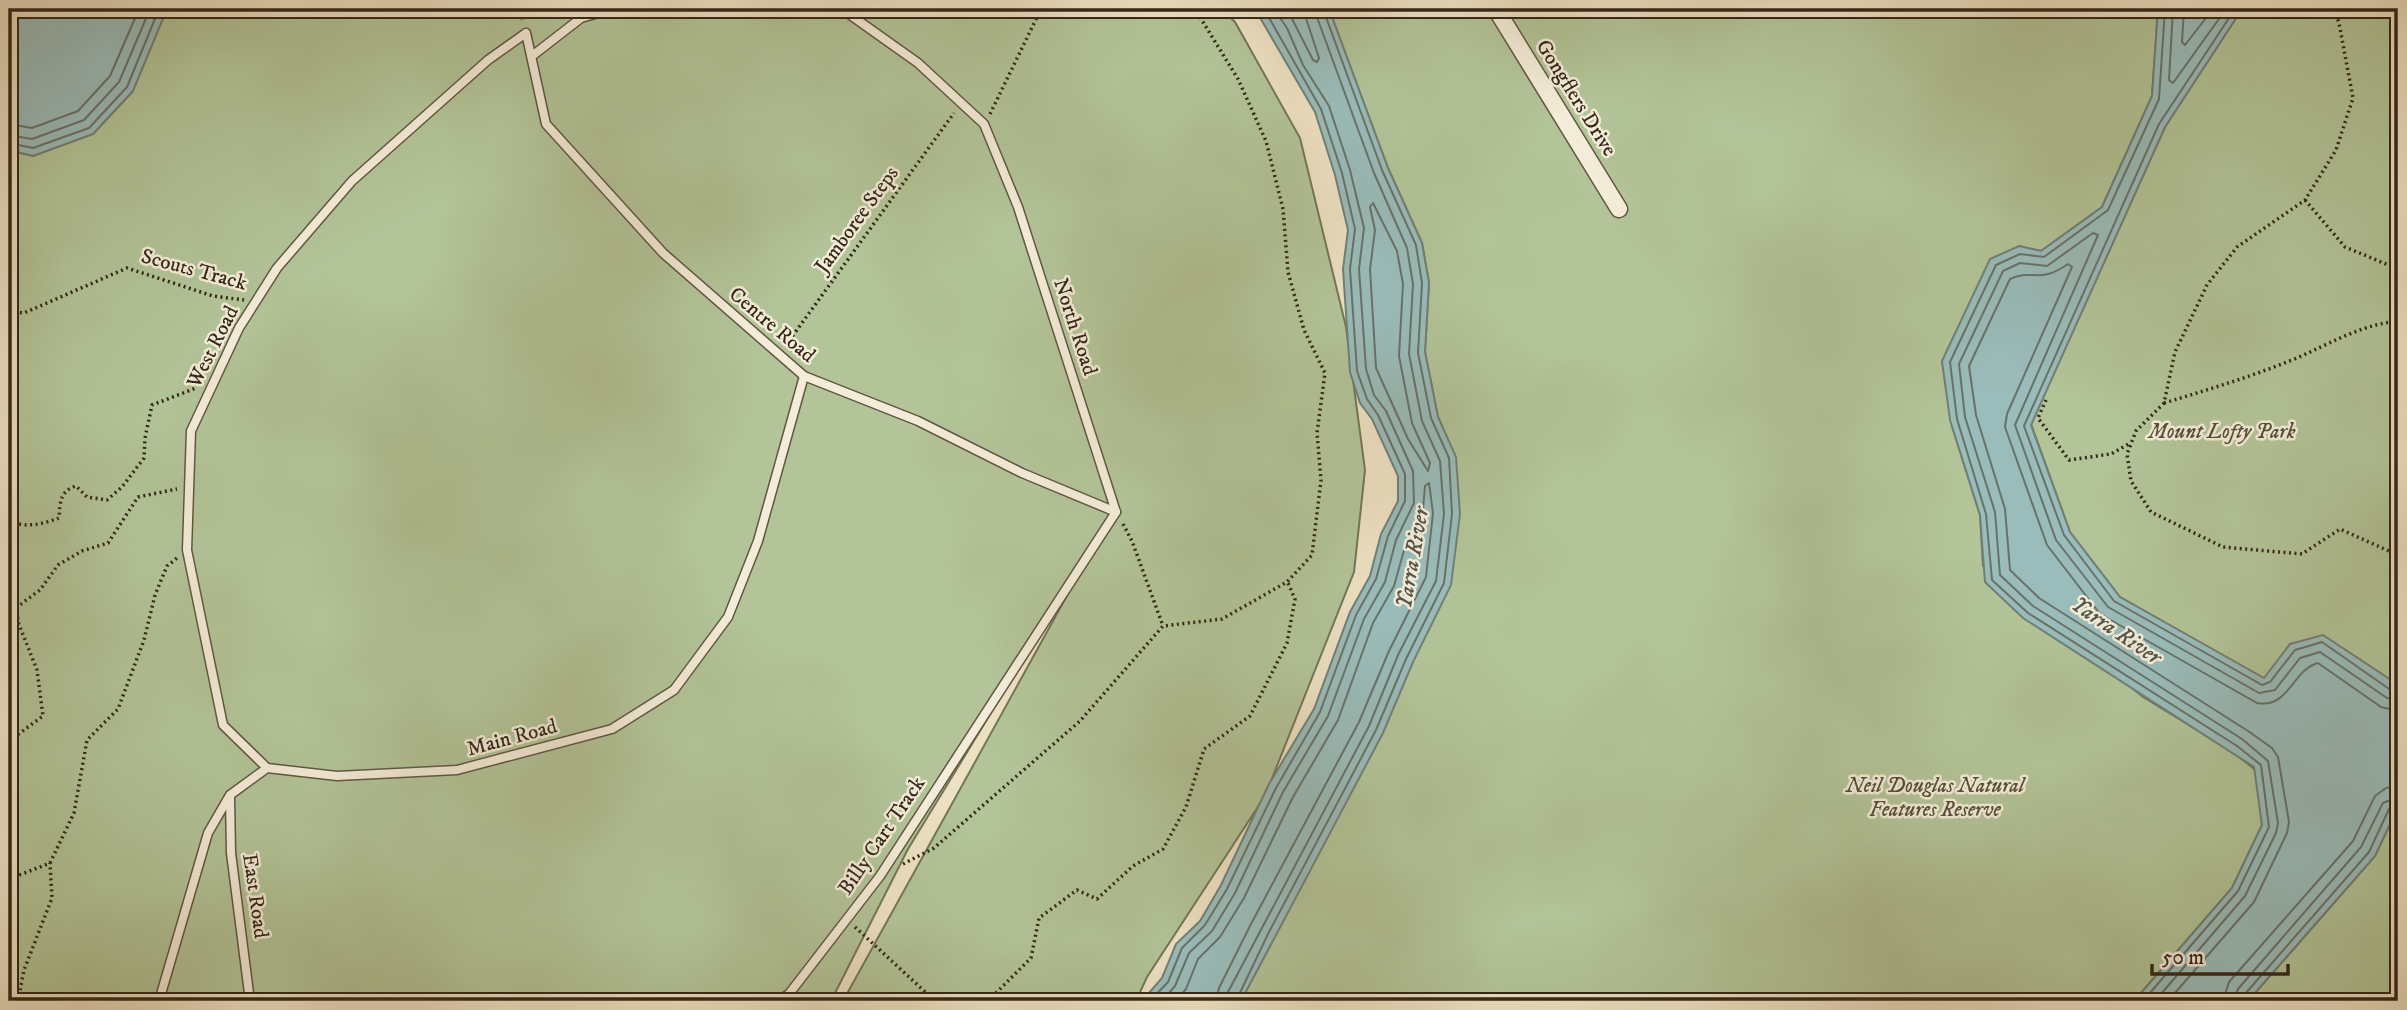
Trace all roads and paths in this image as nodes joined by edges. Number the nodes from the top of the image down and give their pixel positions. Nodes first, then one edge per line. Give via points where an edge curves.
1 (612, 9) edge
2 (842, 9) edge
3 (1041, 9) edge
4 (1195, 9) edge
5 (1496, 9) edge
6 (2334, 9) edge
7 (526, 33) joint
8 (532, 56) junction
9 (961, 103) junction
10 (984, 124) junction
11 (2305, 200) junction
12 (1619, 209) dead end
13 (2398, 270) edge
14 (255, 302) junction
15 (9, 311) edge
16 (2398, 321) edge
17 (779, 356) junction
18 (804, 376) junction
19 (215, 380) junction
20 (2046, 400) dead end
21 (2164, 403) junction
22 (2132, 442) junction
23 (189, 488) junction
24 (1116, 512) junction
25 (9, 520) edge
26 (187, 550) junction
27 (2398, 555) edge
28 (1287, 582) junction
29 (1163, 626) junction
30 (9, 741) edge
31 (267, 768) junction
32 (230, 795) junction
33 (50, 863) junction
34 (880, 876) junction
35 (9, 879) edge
36 (847, 918) junction
37 (2398, 986) edge
38 (18, 1001) edge
39 (159, 1001) edge
40 (250, 1001) edge
41 (778, 1001) edge
42 (935, 1001) edge
43 (988, 1001) edge
44 (2385, 1001) edge

1 - 8 lane via 581,18
2 - 9 lane, North Road via 918,64
3 - 10 path
4 - 28 path via 1238,79 1266,141 1283,209 1288,272 1304,330 1325,373 1317,433 1321,480 1312,555
5 - 12 street, Gongflers Drive
6 - 11 path via 2353,99 2336,150
7 - 8 lane, Centre Road
7 - 14 lane, West Road via 488,60 352,181 277,268
8 - 17 lane, Centre Road via 546,124 663,253
9 - 10 lane, North Road
9 - 17 path, Jamboree Steps
10 - 24 lane, North Road via 1018,207
11 - 13 path via 2345,247
11 - 21 path via 2237,247 2207,285 2175,352
14 - 15 path, Scouts Track via 213,296 127,268 24,313
14 - 19 lane, West Road
16 - 21 path via 2345,334 2243,380
17 - 18 lane, Centre Road
18 - 24 lane, Centre Road via 918,421 1022,473
18 - 31 lane, Main Road via 758,541 728,617 674,690 612,729 457,770 337,776
19 - 23 lane, West Road via 191,432
19 - 25 path via 152,405 145,458 107,500 86,497 76,486 66,489 60,498 59,517 17,525
20 - 22 path via 2038,418 2068,460 2111,454
21 - 22 path via 2136,430
22 - 27 path via 2127,454 2131,481 2151,512 2223,547 2302,554 2340,529
23 - 26 lane, West Road
23 - 30 path via 138,497 108,542 58,565 40,590 17,607 18,622 37,670 43,716
24 - 29 path via 1132,541
24 - 34 lane, Billy Cart Track
26 - 31 lane, West Road via 223,725
26 - 33 path via 167,566 118,709 87,740 74,813
28 - 29 path via 1222,619
28 - 43 path via 1295,599 1287,643 1250,716 1204,749 1186,807 1163,849 1133,866 1097,900 1076,890 1040,918 1031,958
29 - 34 path via 1080,721 933,848
31 - 32 lane
32 - 39 lane via 208,834
32 - 40 lane, East Road via 231,853
33 - 35 path
33 - 38 path via 52,898 24,970
34 - 36 lane, Billy Cart Track
36 - 41 lane, Billy Cart Track via 789,994
36 - 42 path
37 - 44 path

